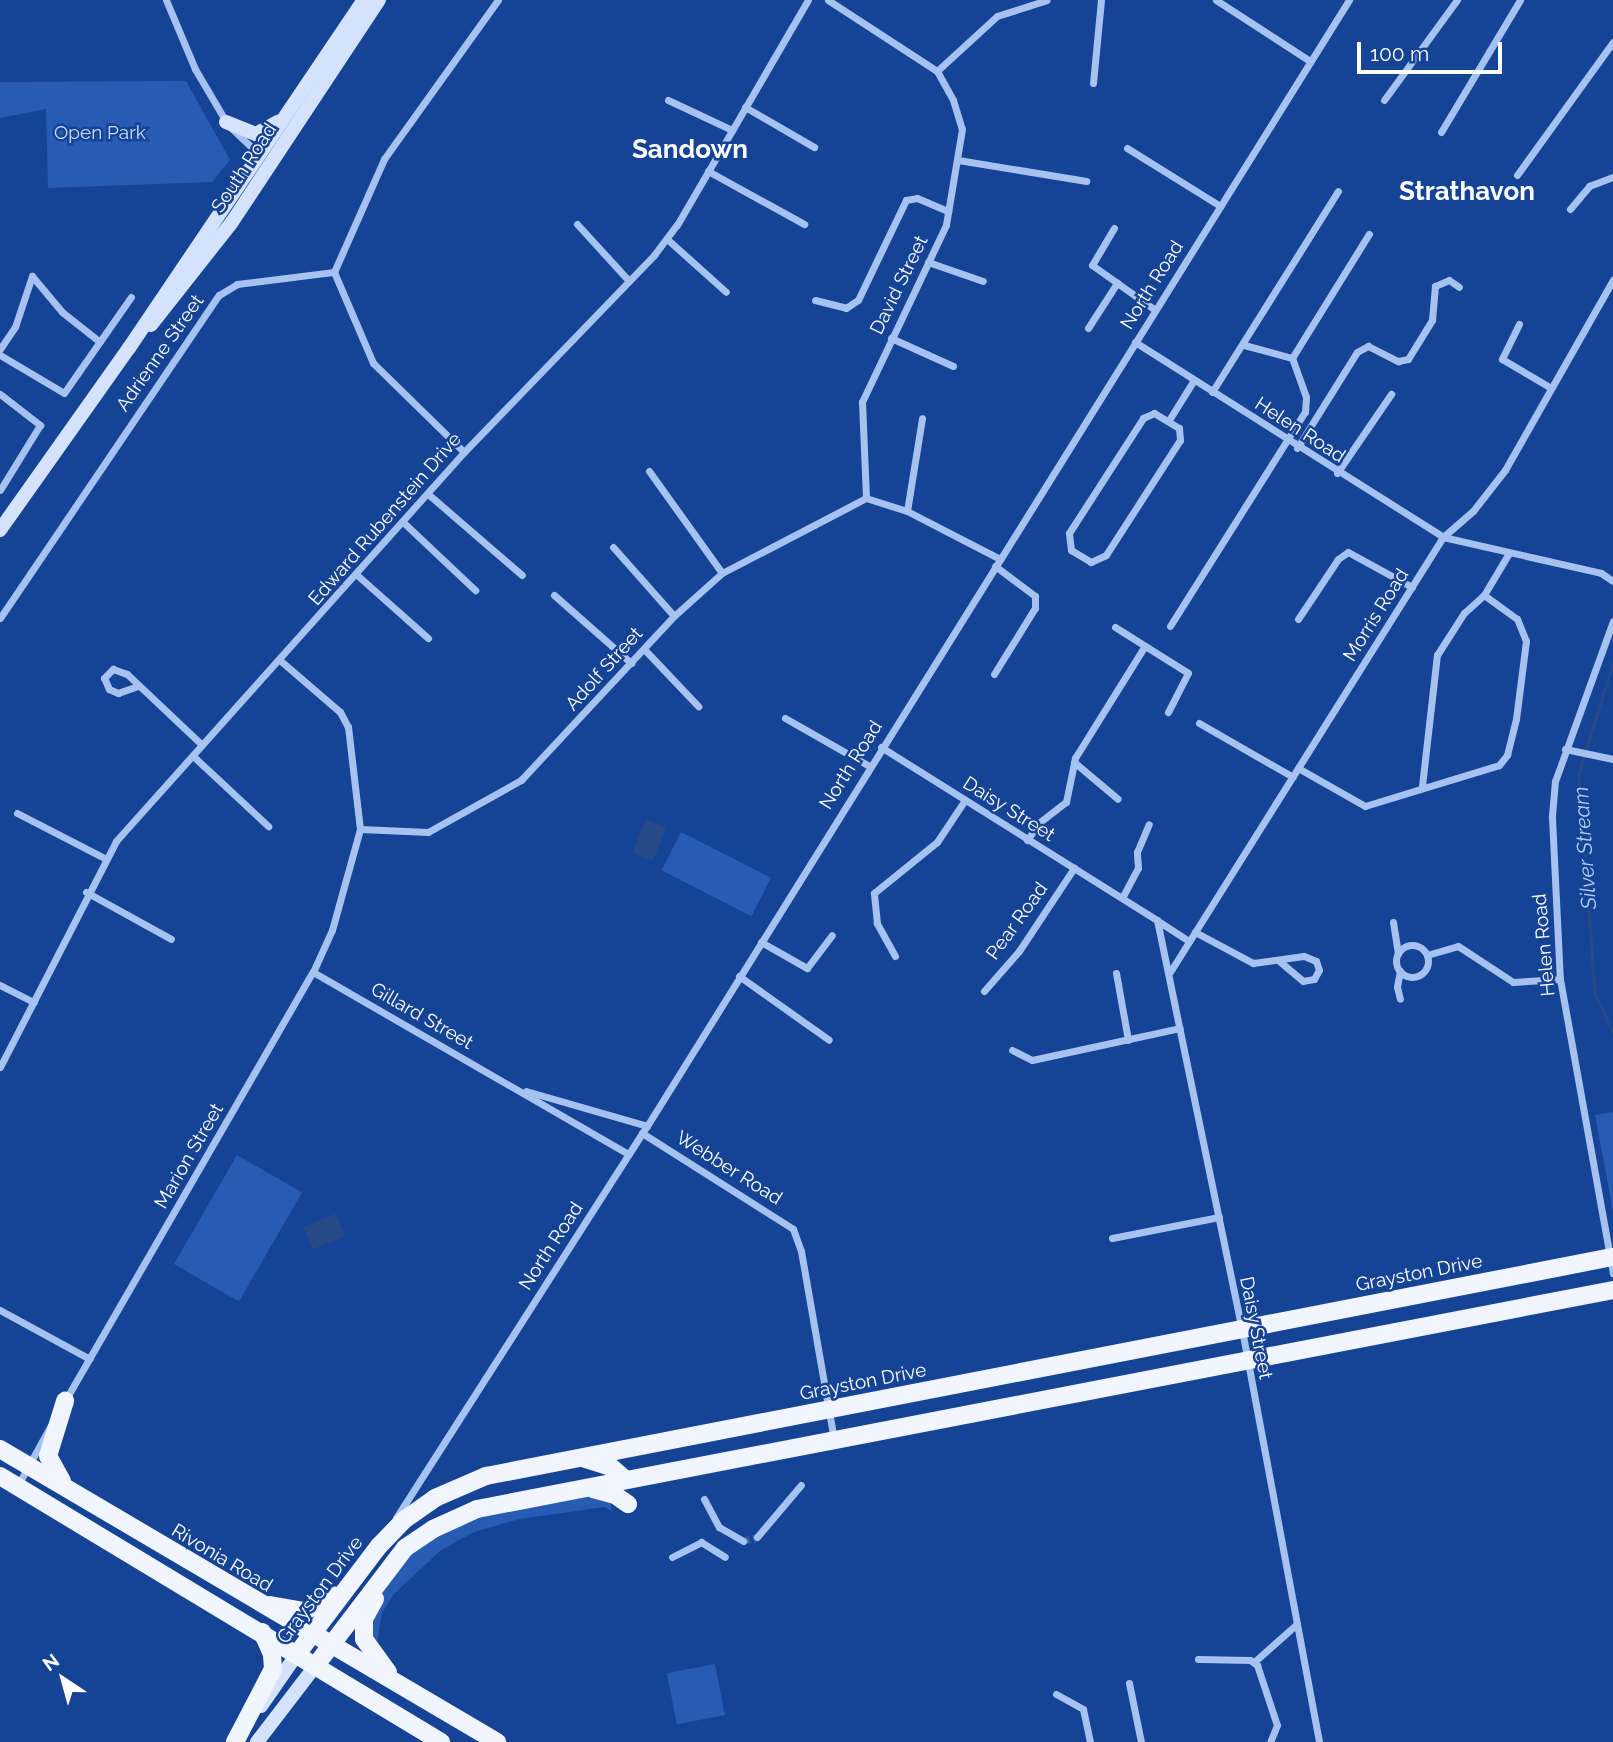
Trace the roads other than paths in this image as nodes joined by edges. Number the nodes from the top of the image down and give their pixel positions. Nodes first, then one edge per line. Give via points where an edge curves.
1 (166, 0) edge
2 (364, 0) edge
3 (379, 0) edge
4 (498, 0) edge
5 (808, 0) edge
6 (828, 0) edge
7 (1047, 0) edge
8 (1101, 0) edge
9 (1216, 0) edge
10 (1349, 0) edge
11 (1457, 0) edge
12 (1520, 0) edge
13 (1613, 42) edge
14 (1310, 61) junction
15 (937, 71) junction
16 (1093, 83) dead end
17 (668, 100) dead end
18 (1384, 100) dead end
19 (745, 107) junction
20 (282, 119) junction
21 (226, 122) junction
22 (732, 130) junction
23 (1441, 132) dead end
24 (814, 146) dead end
25 (1127, 148) dead end
26 (264, 158) junction
27 (958, 160) junction
28 (708, 171) junction
29 (1517, 175) dead end
30 (1613, 177) edge
31 (1086, 181) dead end
32 (1338, 191) dead end
33 (1220, 206) junction
34 (1570, 209) dead end
35 (948, 211) junction
36 (577, 224) dead end
37 (804, 224) dead end
38 (1114, 228) dead end
39 (1370, 234) dead end
40 (667, 239) junction
41 (928, 262) junction
42 (334, 272) junction
43 (1613, 280) edge
44 (629, 281) junction
45 (983, 281) dead end
46 (1117, 283) junction
47 (1460, 287) dead end
48 (726, 292) dead end
49 (131, 297) dead end
50 (815, 300) dead end
51 (1155, 310) junction
52 (1519, 324) dead end
53 (1088, 328) dead end
54 (891, 338) junction
55 (100, 342) junction
56 (1135, 342) junction
57 (1244, 345) junction
58 (0, 349) edge
59 (0, 355) edge
60 (1292, 358) junction
61 (953, 366) dead end
62 (1194, 380) junction
63 (1551, 388) junction
64 (1212, 392) junction
65 (0, 394) edge
66 (1391, 394) dead end
67 (922, 418) dead end
68 (1169, 420) junction
69 (1286, 440) junction
70 (1297, 448) junction
71 (464, 452) junction
72 (649, 471) dead end
73 (1337, 473) junction
74 (0, 490) edge
75 (428, 494) junction
76 (866, 498) junction
77 (907, 511) junction
78 (404, 523) junction
79 (0, 530) edge
80 (1443, 537) junction
81 (613, 547) dead end
82 (1509, 553) junction
83 (998, 563) junction
84 (722, 573) junction
85 (357, 575) junction
86 (522, 575) dead end
87 (1613, 580) edge
88 (1412, 587) junction
89 (475, 590) dead end
90 (554, 595) dead end
91 (1485, 595) junction
92 (674, 616) junction
93 (0, 618) edge
94 (1298, 619) dead end
95 (1613, 621) edge
96 (1170, 626) dead end
97 (1115, 628) dead end
98 (428, 638) dead end
99 (1144, 647) junction
100 (644, 649) junction
101 (281, 661) junction
102 (631, 663) junction
103 (994, 674) dead end
104 (138, 686) junction
105 (698, 706) dead end
106 (1168, 712) dead end
107 (785, 718) dead end
108 (1199, 723) dead end
109 (202, 745) junction
110 (881, 747) junction
111 (1565, 749) junction
112 (192, 756) junction
113 (1613, 759) edge
114 (1074, 762) junction
115 (869, 766) junction
116 (1298, 768) junction
117 (1293, 777) junction
118 (1422, 786) junction
119 (1118, 799) dead end
120 (965, 800) junction
121 (17, 813) dead end
122 (1149, 824) dead end
123 (268, 826) dead end
124 (360, 829) junction
125 (1027, 840) junction
126 (104, 858) junction
127 (1074, 868) junction
128 (86, 892) junction
129 (1122, 898) junction
130 (1157, 920) junction
131 (1394, 922) dead end
132 (1195, 932) junction
133 (832, 935) dead end
134 (171, 939) dead end
135 (1189, 940) junction
136 (761, 942) junction
137 (1398, 955) junction
138 (1427, 955) junction
139 (895, 956) dead end
140 (1280, 962) junction
141 (1400, 971) junction
142 (313, 972) junction
143 (1170, 972) junction
144 (1116, 973) dead end
145 (739, 976) junction
146 (1560, 979) junction
147 (0, 985) edge
148 (984, 990) dead end
149 (1400, 999) dead end
150 (33, 1002) junction
151 (1180, 1028) junction
152 (829, 1040) dead end
153 (1128, 1040) junction
154 (1012, 1050) dead end
155 (0, 1067) edge
156 (515, 1088) junction
157 (644, 1130) junction
158 (628, 1154) junction
159 (1219, 1217) junction
160 (1112, 1238) dead end
161 (1612, 1262) edge
162 (1613, 1290) edge
163 (0, 1310) edge
164 (1242, 1330) junction
165 (90, 1359) junction
166 (1246, 1360) junction
167 (65, 1401) junction
168 (829, 1410) junction
169 (835, 1441) junction
170 (0, 1449) edge
171 (580, 1457) junction
172 (27, 1465) junction
173 (0, 1475) edge
174 (625, 1479) junction
175 (801, 1485) dead end
176 (17, 1486) junction
177 (578, 1487) junction
178 (69, 1490) junction
179 (704, 1500) dead end
180 (628, 1504) dead end
181 (757, 1537) tunnel mouth
182 (743, 1541) dead end
183 (379, 1546) junction
184 (405, 1548) junction
185 (672, 1557) dead end
186 (725, 1557) dead end
187 (358, 1576) junction
188 (247, 1598) junction
189 (1297, 1624) junction
190 (262, 1632) junction
191 (312, 1636) junction
192 (329, 1646) junction
193 (297, 1654) junction
194 (1198, 1658) dead end
195 (1254, 1662) junction
196 (316, 1665) junction
197 (1129, 1683) dead end
198 (400, 1686) junction
199 (1056, 1694) dead end
200 (236, 1742) edge
201 (257, 1742) edge
202 (441, 1742) edge
203 (497, 1742) edge
204 (1090, 1742) edge
205 (1141, 1742) edge
206 (1270, 1742) edge
207 (1319, 1742) edge

1 - 21 street via 195,69
2 - 20 street, South Road
3 - 26 street, South Road
4 - 42 street via 384,159
5 - 19 street, Edward Rubenstein Drive
6 - 15 street
7 - 15 street via 997,16
8 - 16 street
9 - 14 street
10 - 14 street, North Road
11 - 18 street
12 - 23 street
13 - 29 street
14 - 33 street, North Road
15 - 27 street, David Street via 960,118
17 - 22 street
19 - 22 street, Edward Rubenstein Drive
19 - 24 street
20 - 21 street via 256,134
20 - 26 street, South Road
21 - 26 street
22 - 28 street, Edward Rubenstein Drive
25 - 33 street
26 - 79 street, South Road via 232,222 129,348
27 - 31 street
27 - 35 street, David Street
28 - 37 street
28 - 40 street, Edward Rubenstein Drive
30 - 34 street via 1589,186
32 - 57 street
33 - 51 street, North Road
35 - 41 street, David Street
35 - 50 street via 917,198 906,200 853,306
36 - 44 street
38 - 46 street via 1092,263
39 - 60 street
40 - 44 street, Edward Rubenstein Drive
40 - 48 street
41 - 45 street
41 - 54 street, David Street
42 - 71 street via 373,363
42 - 93 street, Adrienne Street via 237,284 219,295
43 - 63 street, Morris Road
44 - 71 street, Edward Rubenstein Drive
46 - 51 street
46 - 53 street
47 - 70 street via 1449,280 1435,286 1432,320 1408,359 1398,361 1367,346 1357,352
49 - 55 street
51 - 56 street, North Road
52 - 63 street via 1502,359
54 - 61 street
54 - 76 street, David Street via 861,410
55 - 58 street via 62,312 32,276 15,327
55 - 59 street via 61,393
56 - 62 street, Helen Road
56 - 83 street, North Road
57 - 60 street
57 - 64 street
60 - 69 street via 1307,405
62 - 64 street, Helen Road
62 - 68 street
63 - 80 street, Morris Road via 1500,479
64 - 69 street, Helen Road
65 - 74 street via 40,425
66 - 73 street
67 - 77 street
68 - 68 street via 1179,429 1180,440 1106,555 1091,562 1071,550 1069,533 1143,418 1150,413
69 - 70 street, Helen Road
69 - 96 street
70 - 73 street, Helen Road
71 - 75 street, Edward Rubenstein Drive
72 - 84 street
73 - 80 street, Helen Road
75 - 78 street, Edward Rubenstein Drive
75 - 86 street
76 - 77 street
76 - 84 street, Adolf Street
77 - 83 street
78 - 85 street, Edward Rubenstein Drive
78 - 89 street
80 - 82 street, Helen Road
80 - 88 street, Morris Road
81 - 92 street
82 - 87 street, Helen Road via 1601,573
82 - 91 street
83 - 103 street via 1035,596 1035,608
83 - 110 street, North Road
84 - 92 street, Adolf Street
85 - 98 street
85 - 101 street, Edward Rubenstein Drive
88 - 94 street via 1348,552 1338,559
88 - 116 street, Morris Road
90 - 102 street
91 - 118 street via 1464,613 1437,655
91 - 118 street via 1517,619 1525,634 1508,752 1493,769
92 - 100 street, Adolf Street
95 - 111 street, Helen Road
97 - 99 street
99 - 106 street via 1190,677
99 - 114 street
100 - 102 street, Adolf Street
100 - 105 street
101 - 109 street, Edward Rubenstein Drive
101 - 124 street via 344,718
102 - 124 street, Adolf Street via 544,760 511,786 428,832
104 - 104 street via 118,693 109,689 104,678 117,668
104 - 109 street
107 - 115 street
108 - 117 street
109 - 112 street, Edward Rubenstein Drive
110 - 115 street, North Road
110 - 120 street, Daisy Street
111 - 113 street
111 - 146 street, Helen Road via 1552,793
112 - 123 street
112 - 126 street, Edward Rubenstein Drive
114 - 119 street
114 - 125 street via 1066,802 1041,821
115 - 136 street, North Road
116 - 117 street, Morris Road
116 - 118 street via 1365,806 1387,803
117 - 132 street, Morris Road
120 - 125 street, Daisy Street
120 - 139 street via 937,842 874,893 877,923
121 - 126 street
122 - 129 street via 1137,852 1138,868
124 - 142 street, Marion Street via 332,930
125 - 127 street, Daisy Street
126 - 128 street, Edward Rubenstein Drive
127 - 129 street, Daisy Street
127 - 148 street, Pear Road via 1018,951
128 - 134 street
128 - 150 street, Edward Rubenstein Drive
129 - 130 street, Daisy Street
130 - 135 street, Daisy Street
130 - 143 street, Daisy Street
131 - 137 street
132 - 135 street, Morris Road
132 - 140 street via 1253,963
133 - 136 street via 807,968
135 - 143 street, Morris Road
136 - 145 street, North Road
137 - 138 street via 1413,945
137 - 141 street
138 - 141 street via 1427,967 1421,974
138 - 146 street via 1458,946 1513,982
140 - 140 street via 1303,981 1314,979 1320,970 1311,957
141 - 149 street
142 - 156 street, Gillard Street
142 - 165 street, Marion Street
143 - 151 street, Daisy Street
144 - 153 street
145 - 152 street
145 - 157 street, North Road
146 - 161 street, Helen Road
147 - 150 street
150 - 155 street, Edward Rubenstein Drive
151 - 153 street
151 - 159 street, Daisy Street
153 - 154 street via 1032,1060
156 - 157 street, Gillard Street
156 - 158 street, Gillard Street
157 - 158 street, North Road
157 - 168 street, Webber Road via 793,1229 801,1251
158 - 183 street, North Road
159 - 160 street
159 - 164 street, Daisy Street
161 - 164 main road, Grayston Drive
162 - 166 main road, Grayston Drive
163 - 165 street
164 - 166 street, Daisy Street
164 - 168 main road, Grayston Drive
165 - 167 street, Marion Street
166 - 169 main road, Grayston Drive
166 - 189 street, Daisy Street
167 - 172 street, Marion Street
167 - 178 main road via 48,1456
168 - 169 street, Webber Road
168 - 171 main road, Grayston Drive
169 - 174 main road, Grayston Drive
170 - 172 main road, Rivonia Road
171 - 174 main road via 611,1467
171 - 183 main road, Grayston Drive via 503,1471 458,1486 412,1514
172 - 176 street, Marion Street
172 - 178 main road, Rivonia Road
173 - 176 main road
174 - 177 main road, Grayston Drive
175 - 181 street
176 - 190 main road
177 - 180 main road via 613,1493
177 - 184 main road, Grayston Drive via 477,1509
178 - 188 main road, Rivonia Road
179 - 182 street via 713,1521
183 - 187 main road, Grayston Drive
184 - 192 main road, Grayston Drive
184 - 198 main road via 366,1614 363,1630 370,1653
185 - 186 street via 701,1542
187 - 188 main road via 308,1611
187 - 191 main road, Grayston Drive
188 - 191 main road, Rivonia Road
189 - 195 street
189 - 207 street, Daisy Street
190 - 193 main road
190 - 200 main road via 273,1669
191 - 192 main road, Rivonia Road
191 - 193 main road, Grayston Drive
192 - 196 main road, Grayston Drive
192 - 198 main road, Rivonia Road
193 - 196 main road
193 - 200 street, Grayston Drive
194 - 195 street
195 - 206 street via 1277,1725
196 - 201 street, Grayston Drive
196 - 202 main road
197 - 205 street
198 - 203 main road, Rivonia Road
199 - 204 street via 1083,1709

